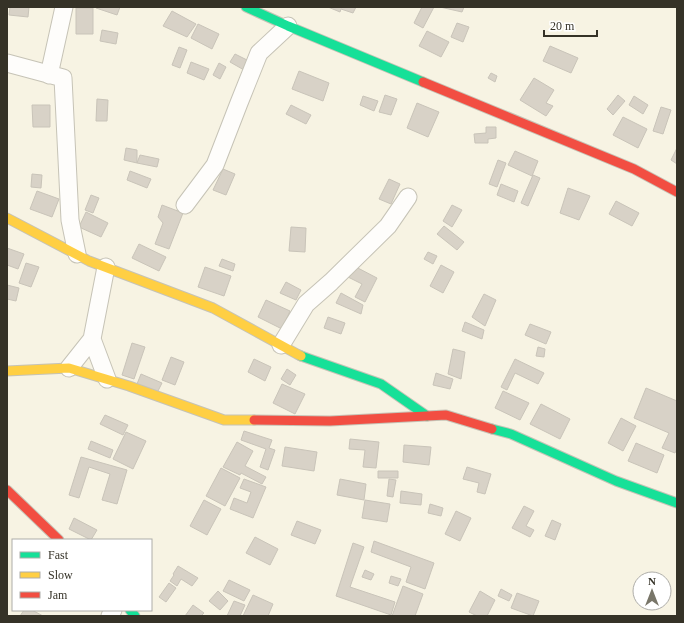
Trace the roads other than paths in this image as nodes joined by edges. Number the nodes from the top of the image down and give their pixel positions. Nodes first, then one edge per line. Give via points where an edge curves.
1 (64, 7) edge
2 (246, 7) edge
3 (288, 26) junction
4 (7, 63) edge
5 (50, 75) junction
6 (677, 192) edge
7 (408, 197) dead end
8 (185, 205) dead end
9 (7, 218) edge
10 (76, 254) junction
11 (106, 267) junction
12 (92, 339) junction
13 (281, 345) junction
14 (69, 368) junction
15 (7, 371) edge
16 (107, 379) junction
17 (427, 416) junction
18 (7, 490) edge
19 (677, 503) edge
20 (58, 539) edge

1 - 5 street
2 - 3 street
3 - 6 street via 634,169
3 - 8 street via 259,53 215,165
4 - 5 street
5 - 10 street via 63,78 70,220
7 - 13 street via 388,226 306,304
9 - 10 street
10 - 11 street
11 - 12 street
11 - 13 street via 213,308
12 - 14 street
12 - 16 street
13 - 17 street via 297,354 381,384
14 - 15 street
14 - 16 street
16 - 17 street via 224,420 330,421
17 - 19 street via 446,415 511,434 616,481
18 - 20 street

